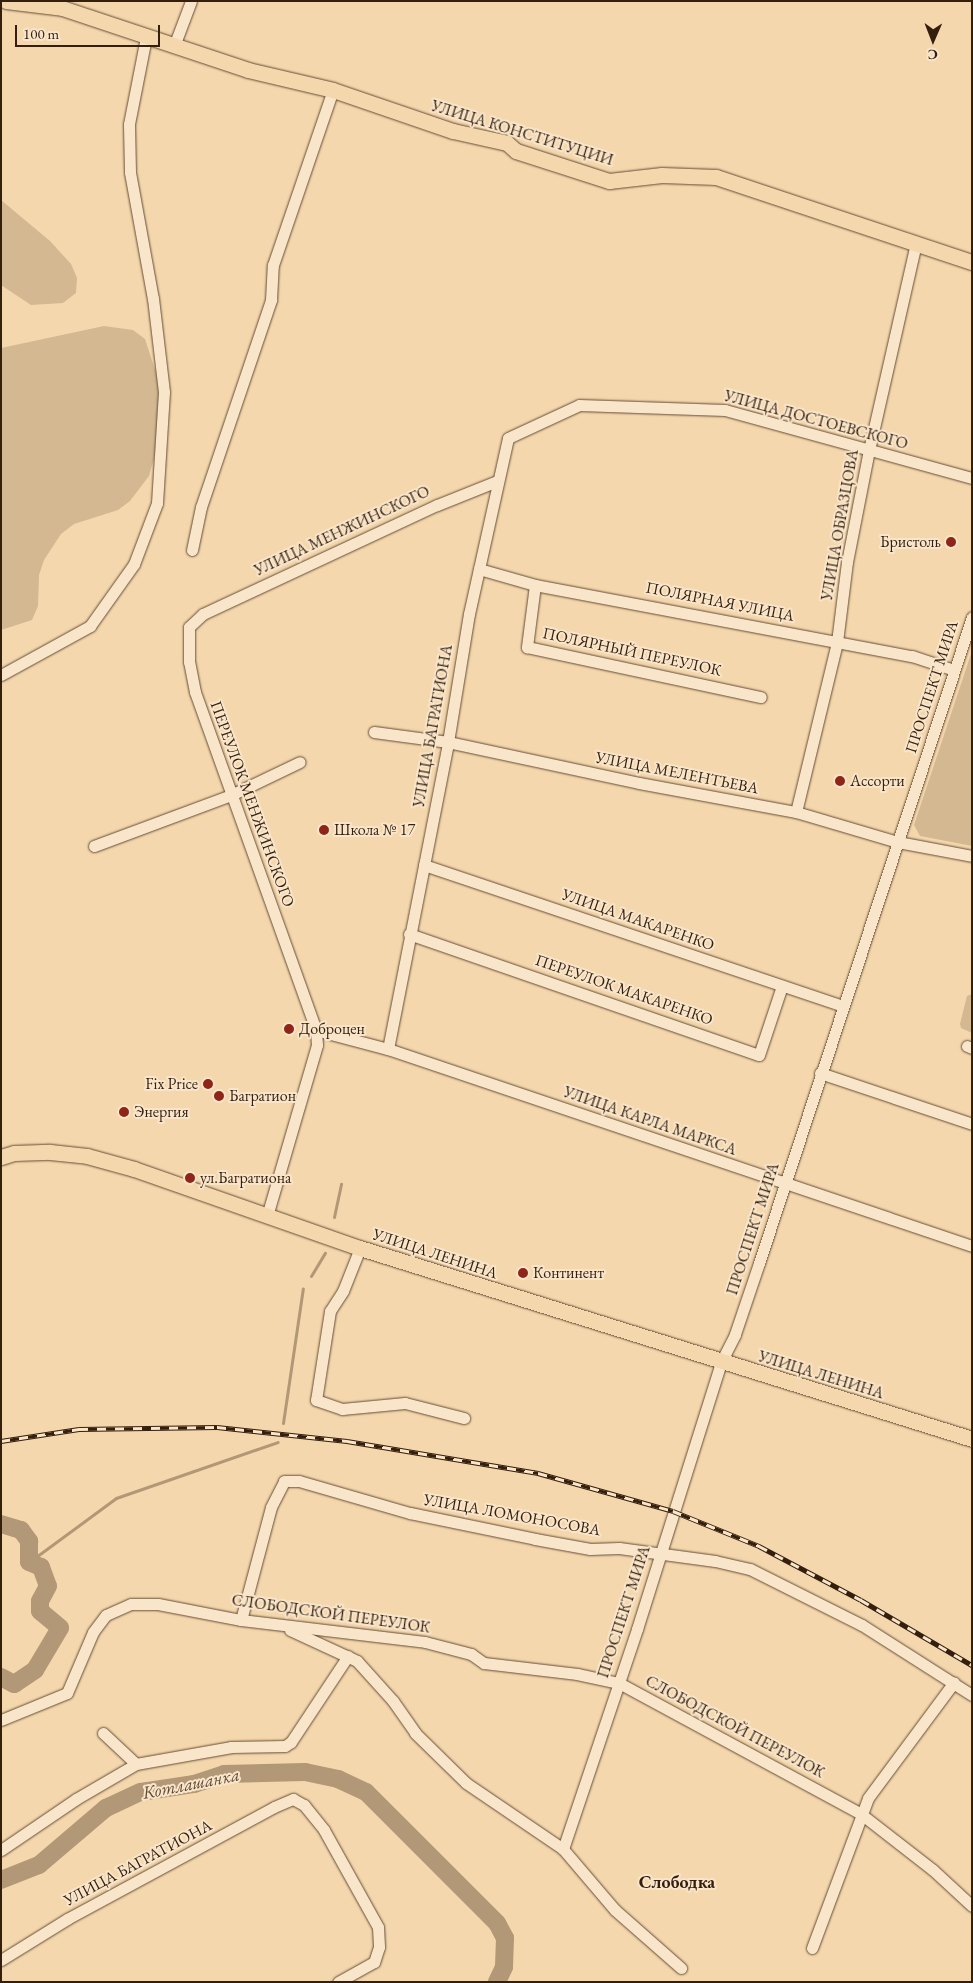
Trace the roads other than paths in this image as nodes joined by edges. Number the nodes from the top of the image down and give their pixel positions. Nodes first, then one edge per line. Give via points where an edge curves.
1 (6, 1) edge
2 (191, 1) edge
3 (146, 37) junction
4 (174, 46) junction
5 (333, 90) junction
6 (916, 243) junction
7 (972, 262) edge
8 (508, 438) joint
9 (868, 450) junction
10 (972, 478) edge
11 (497, 481) junction
12 (192, 550) dead end
13 (479, 569) junction
14 (535, 585) junction
15 (203, 614) joint
16 (972, 617) edge
17 (837, 642) junction
18 (954, 670) junction
19 (1, 675) edge
20 (761, 697) dead end
21 (374, 732) dead end
22 (448, 742) junction
23 (300, 762) dead end
24 (231, 796) junction
25 (796, 812) junction
26 (898, 842) junction
27 (94, 846) dead end
28 (972, 856) edge
29 (424, 865) junction
30 (409, 934) junction
31 (782, 986) junction
32 (842, 1006) junction
33 (316, 1030) junction
34 (388, 1049) junction
35 (820, 1073) junction
36 (972, 1124) edge
37 (1, 1157) edge
38 (784, 1183) junction
39 (266, 1216) junction
40 (972, 1246) edge
41 (360, 1248) junction
42 (721, 1362) junction
43 (464, 1418) dead end
44 (972, 1439) edge
45 (660, 1554) junction
46 (241, 1620) junction
47 (278, 1625) junction
48 (348, 1656) junction
49 (954, 1682) junction
50 (620, 1683) junction
51 (972, 1695) edge
52 (1, 1720) edge
53 (103, 1733) dead end
54 (136, 1764) junction
55 (861, 1814) junction
56 (563, 1849) junction
57 (1, 1850) edge
58 (972, 1906) edge
59 (812, 1948) dead end
60 (1, 1960) edge
61 (681, 1968) dead end
62 (338, 1982) edge

1 - 3 main road, УЛИЦА КОНСТИТУЦИИ via 62,8
2 - 4 street
3 - 4 main road, УЛИЦА КОНСТИТУЦИИ
3 - 19 street via 130,124 130,172 153,299 164,392 157,503 134,564 90,626
4 - 5 main road, УЛИЦА КОНСТИТУЦИИ via 248,70
5 - 6 main road, УЛИЦА КОНСТИТУЦИИ via 453,131 507,143 516,151 609,181 662,175 716,177
5 - 12 street via 273,265 271,300 201,507
6 - 7 main road, УЛИЦА КОНСТИТУЦИИ
6 - 9 street, УЛИЦА ОБРАЗЦОВА
8 - 9 street, УЛИЦА ДОСТОЕВСКОГО via 579,405 726,410
8 - 11 street, УЛИЦА БАГРАТИОНА
9 - 10 street, УЛИЦА ДОСТОЕВСКОГО
9 - 17 street, УЛИЦА ОБРАЗЦОВА via 847,562
11 - 13 street, УЛИЦА БАГРАТИОНА
11 - 15 street, УЛИЦА МЕНЖИНСКОГО
13 - 14 street, ПОЛЯРНАЯ УЛИЦА
13 - 22 street, УЛИЦА БАГРАТИОНА
14 - 17 street, ПОЛЯРНАЯ УЛИЦА
14 - 20 street, ПОЛЯРНЫЙ ПЕРЕУЛОК via 527,647
15 - 24 street, ПЕРЕУЛОК МЕНЖИНСКОГО via 189,627 190,670
16 - 18 street, ПРОСПЕКТ МИРА
17 - 18 street, ПОЛЯРНАЯ УЛИЦА via 912,656
17 - 25 street, УЛИЦА ОБРАЗЦОВА
18 - 26 street, ПРОСПЕКТ МИРА
21 - 22 street, УЛИЦА МЕЛЕНТЬЕВА
22 - 25 street, УЛИЦА МЕЛЕНТЬЕВА via 639,783
22 - 29 street, УЛИЦА БАГРАТИОНА
23 - 24 street
24 - 27 street
24 - 33 street, ПЕРЕУЛОК МЕНЖИНСКОГО
25 - 26 street, УЛИЦА МЕЛЕНТЬЕВА
26 - 28 street, УЛИЦА МЕЛЕНТЬЕВА
26 - 32 street, ПРОСПЕКТ МИРА
29 - 30 street, УЛИЦА БАГРАТИОНА
29 - 31 street, УЛИЦА МАКАРЕНКО
30 - 31 street, ПЕРЕУЛОК МАКАРЕНКО via 759,1055
30 - 34 street, УЛИЦА БАГРАТИОНА
31 - 32 street, УЛИЦА МАКАРЕНКО
32 - 35 street, ПРОСПЕКТ МИРА
33 - 34 street, УЛИЦА КАРЛА МАРКСА
33 - 39 street via 317,1045
34 - 38 street, УЛИЦА КАРЛА МАРКСА
35 - 36 street
35 - 38 street, ПРОСПЕКТ МИРА
37 - 39 main road, УЛИЦА ЛЕНИНА via 31,1152 87,1156
38 - 40 street, УЛИЦА КАРЛА МАРКСА
38 - 42 street, ПРОСПЕКТ МИРА via 735,1334
39 - 41 main road, УЛИЦА ЛЕНИНА
41 - 42 main road, УЛИЦА ЛЕНИНА
41 - 43 street via 343,1291 330,1312 316,1400 342,1410 405,1402
42 - 44 main road, УЛИЦА ЛЕНИНА
42 - 45 street, ПРОСПЕКТ МИРА
45 - 46 street, УЛИЦА ЛОМОНОСОВА via 619,1548 590,1549 544,1540 410,1513 300,1481 284,1480 271,1507
45 - 49 street, УЛИЦА ЛОМОНОСОВА via 715,1561 766,1575 862,1625
45 - 50 street, ПРОСПЕКТ МИРА
46 - 47 street, СЛОБОДСКОЙ ПЕРЕУЛОК
46 - 52 street, СЛОБОДСКОЙ ПЕРЕУЛОК via 158,1604 131,1604 106,1615 93,1632 66,1693
47 - 48 street
47 - 50 street, СЛОБОДСКОЙ ПЕРЕУЛОК via 425,1642 471,1654 484,1663 577,1674
48 - 54 street via 308,1720 285,1746 231,1747
48 - 56 street via 374,1679 415,1732 466,1783
49 - 51 street, УЛИЦА ЛОМОНОСОВА
49 - 55 street via 868,1798
50 - 55 street, СЛОБОДСКОЙ ПЕРЕУЛОК
50 - 56 street, ПРОСПЕКТ МИРА via 610,1703
53 - 54 street
54 - 57 street via 76,1799
55 - 58 street, СЛОБОДСКОЙ ПЕРЕУЛОК via 933,1870
55 - 59 street
56 - 61 street via 615,1910
60 - 62 street, УЛИЦА БАГРАТИОНА via 66,1919 293,1799 304,1805 324,1830 378,1927 374,1962

